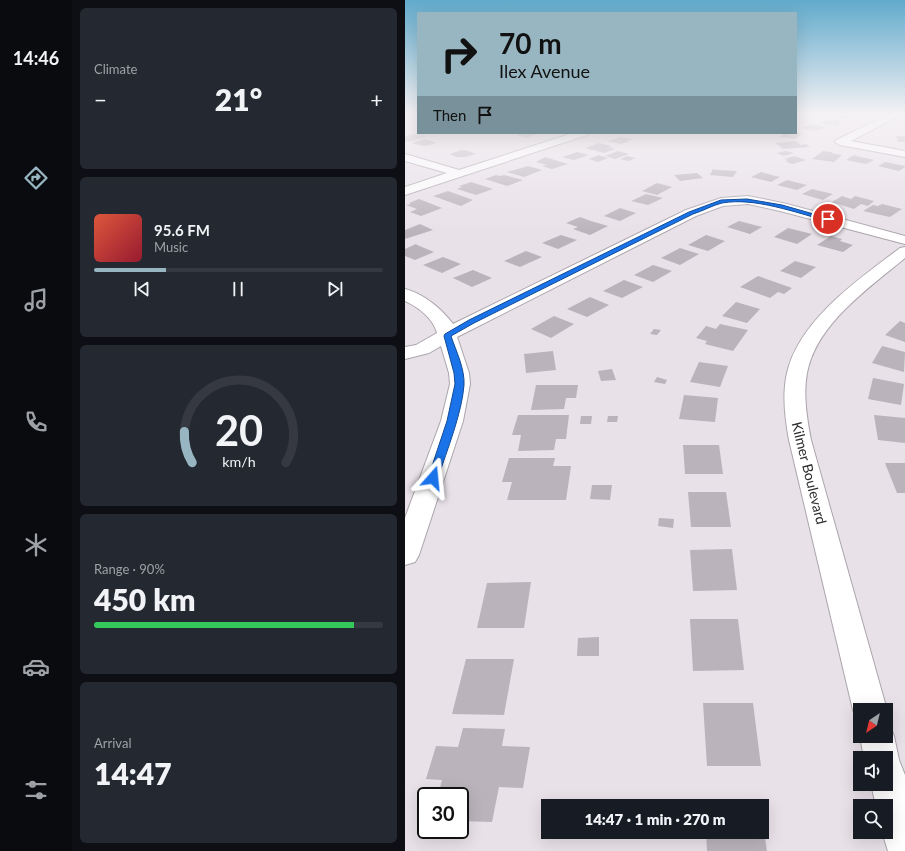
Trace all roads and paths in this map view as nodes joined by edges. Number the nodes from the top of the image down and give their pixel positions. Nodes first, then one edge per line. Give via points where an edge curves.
1 (520, 154) edge
2 (405, 157) edge
3 (458, 174) junction
4 (405, 190) edge
5 (905, 240) edge
6 (905, 251) edge
7 (405, 294) edge
8 (447, 336) junction
9 (405, 352) edge
10 (405, 556) edge
11 (868, 703) edge
12 (891, 791) edge
13 (905, 845) edge

1 - 3 street
2 - 3 street
3 - 4 street
5 - 8 street via 767,204 740,200 721,202 691,213 472,321
6 - 11 street, Kilmer Boulevard via 846,299 827,318 806,350 797,372 795,415 800,440
7 - 8 street via 437,316 444,325
8 - 9 street via 422,349
8 - 10 street via 460,384 452,421
12 - 13 street

